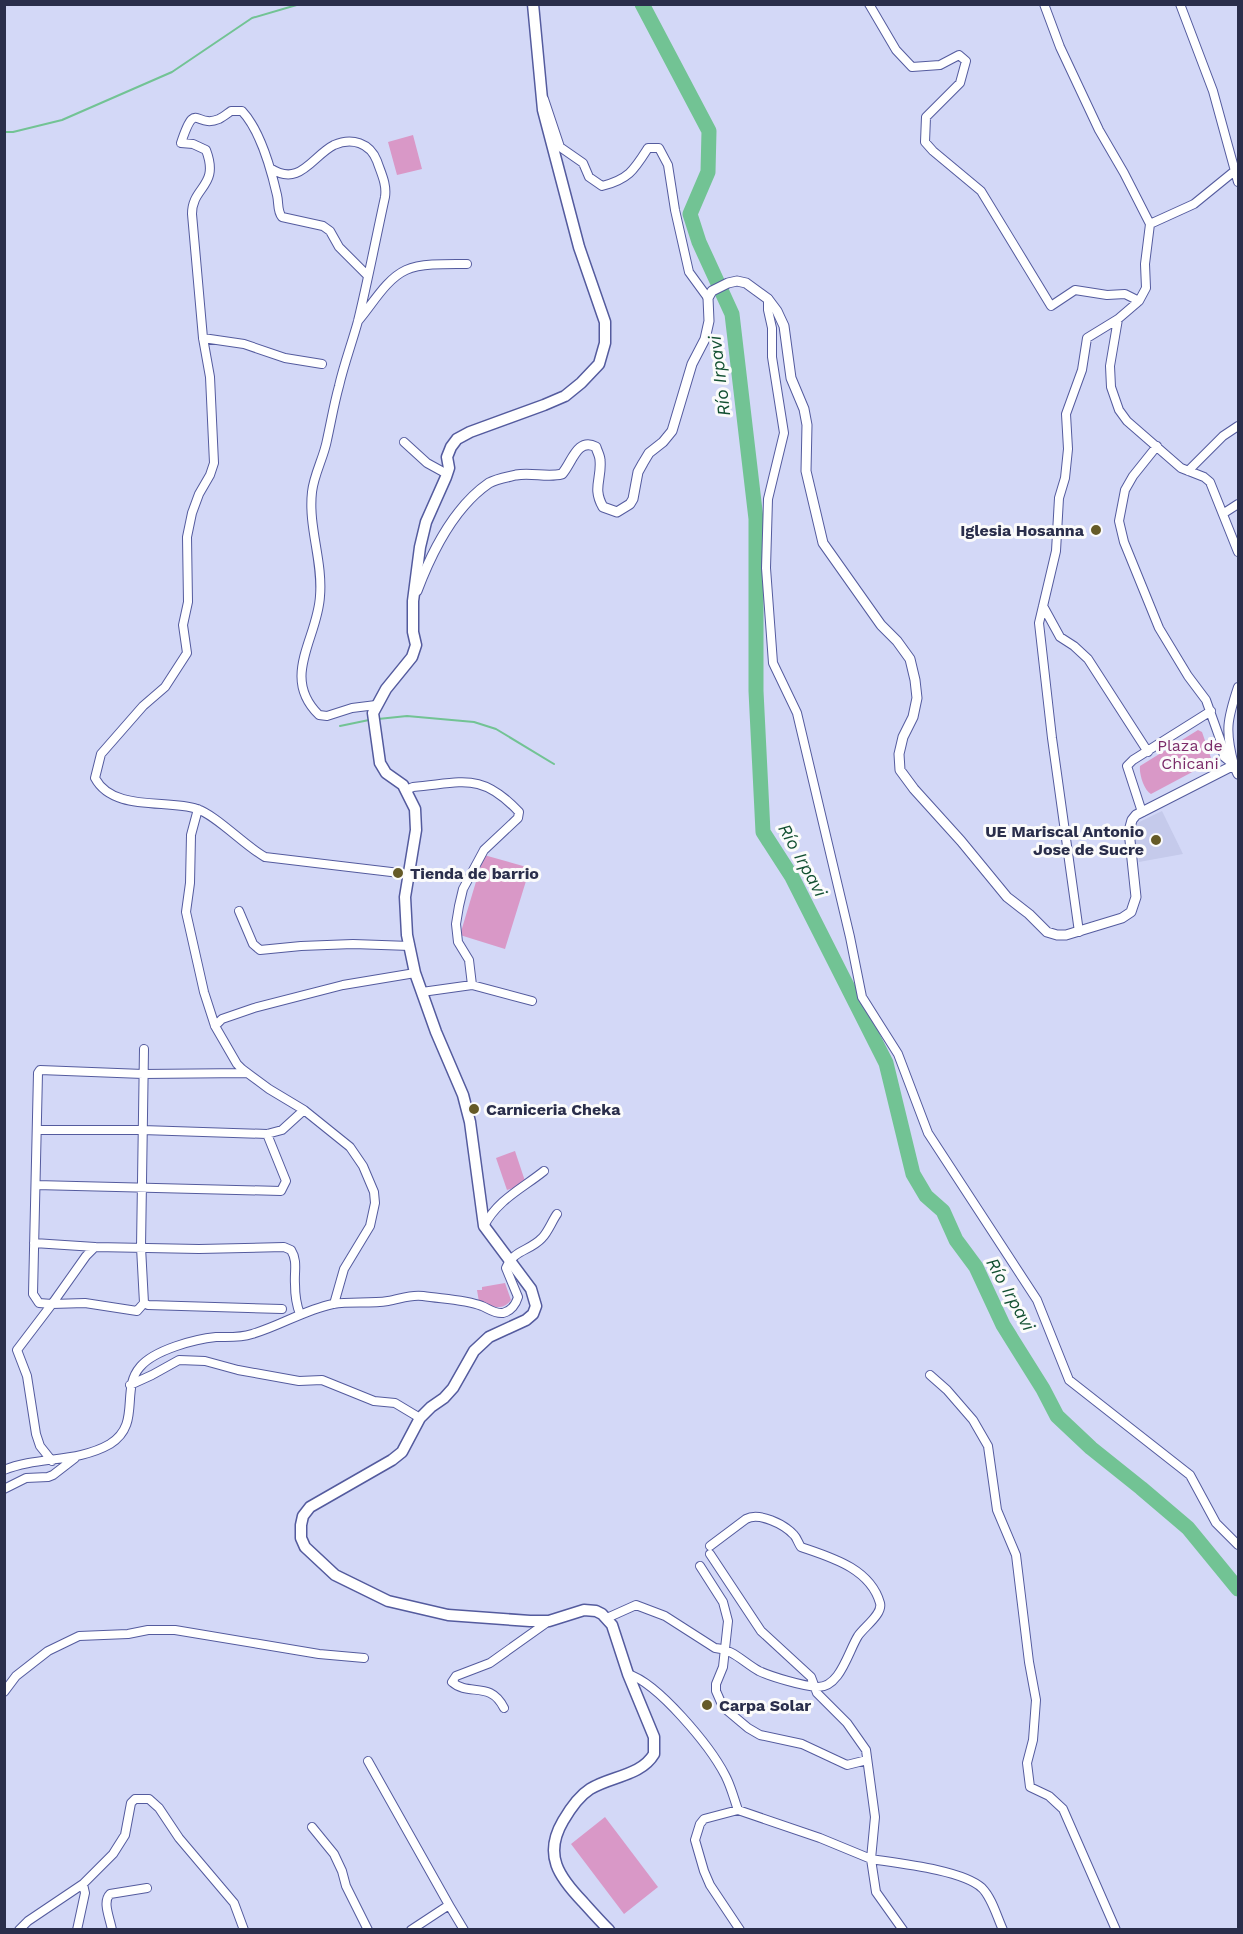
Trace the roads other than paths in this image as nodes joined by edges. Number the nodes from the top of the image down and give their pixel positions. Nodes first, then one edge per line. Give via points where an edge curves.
1 (533, 4) edge
2 (869, 4) edge
3 (1044, 4) edge
4 (1180, 4) edge
5 (541, 92) junction
6 (270, 168) junction
7 (1237, 169) edge
8 (1239, 182) edge
9 (1150, 224) junction
10 (467, 264) dead end
11 (368, 276) junction
12 (710, 294) junction
13 (768, 299) junction
14 (1139, 301) junction
15 (1118, 320) junction
16 (357, 322) junction
17 (204, 338) junction
18 (322, 364) dead end
19 (1239, 426) edge
20 (404, 442) dead end
21 (1157, 446) junction
22 (1188, 471) junction
23 (447, 474) junction
24 (1239, 504) edge
25 (1224, 513) junction
26 (1239, 552) edge
27 (413, 601) junction
28 (1043, 606) junction
29 (1239, 687) edge
30 (374, 709) junction
31 (1211, 711) junction
32 (1148, 752) junction
33 (1234, 765) junction
34 (1239, 774) edge
35 (406, 790) junction
36 (198, 809) junction
37 (1142, 812) junction
38 (408, 874) junction
39 (239, 911) dead end
40 (1079, 932) junction
41 (410, 946) junction
42 (415, 973) junction
43 (472, 985) junction
44 (423, 992) junction
45 (532, 1001) dead end
46 (215, 1026) junction
47 (144, 1049) dead end
48 (247, 1073) junction
49 (143, 1074) junction
50 (304, 1110) junction
51 (37, 1130) junction
52 (142, 1130) junction
53 (267, 1134) junction
54 (544, 1171) dead end
55 (36, 1185) junction
56 (141, 1189) junction
57 (557, 1214) dead end
58 (484, 1226) junction
59 (34, 1243) junction
60 (95, 1246) junction
61 (141, 1247) junction
62 (509, 1260) junction
63 (144, 1303) junction
64 (52, 1304) junction
65 (334, 1304) junction
66 (282, 1309) dead end
67 (300, 1314) junction
68 (930, 1375) dead end
69 (130, 1385) junction
70 (420, 1418) junction
71 (76, 1457) junction
72 (52, 1461) junction
73 (4, 1470) edge
74 (4, 1489) edge
75 (1239, 1545) edge
76 (700, 1566) dead end
77 (607, 1618) junction
78 (549, 1621) junction
79 (725, 1648) junction
80 (364, 1658) dead end
81 (628, 1674) junction
82 (813, 1686) junction
83 (4, 1692) edge
84 (504, 1708) dead end
85 (867, 1760) junction
86 (368, 1761) dead end
87 (738, 1810) junction
88 (312, 1827) dead end
89 (871, 1859) junction
90 (83, 1884) junction
91 (147, 1888) dead end
92 (449, 1905) junction
93 (19, 1929) edge
94 (77, 1929) edge
95 (112, 1929) edge
96 (244, 1929) edge
97 (368, 1929) edge
98 (411, 1929) edge
99 (464, 1929) edge
100 (609, 1929) edge
101 (740, 1929) edge
102 (903, 1929) edge
103 (1002, 1929) edge
104 (1116, 1929) edge

1 - 5 main road
2 - 14 street via 896,50 912,67 940,65 959,55 966,61 960,83 926,117 925,142 981,191 1051,306 1075,290 1125,294
3 - 9 street via 1099,130
4 - 7 street
5 - 12 street via 560,147 583,163 590,177 602,186 632,173 648,148 659,148 668,165 689,272
5 - 23 main road via 579,247 605,322 605,343 599,364 565,396 457,439 447,457
6 - 11 street via 282,218 323,226
6 - 11 street via 283,174 299,173 334,146 358,142 369,148 386,190
6 - 17 street via 242,111 231,111 211,121 195,117 188,123 181,143 206,150 211,164 205,186 192,204
7 - 8 street
7 - 9 street via 1194,204
9 - 14 street via 1146,288
10 - 16 street via 404,271
11 - 16 street
12 - 13 street via 737,281
12 - 27 street via 707,330 692,364 674,425 638,471 630,504 617,512 603,507 597,495 600,461 596,447 590,443 577,450 562,474 519,475 489,483 469,498 454,520
13 - 40 street via 784,326 791,378 804,410 806,471 823,543 910,659 917,698 898,754 900,770 1007,897 1047,932
13 - 75 street via 784,433 768,499 766,568 773,663 797,713 862,997 898,1054 928,1133 1037,1300 1069,1380 1190,1475 1216,1523
14 - 15 street
15 - 21 street via 1110,366 1111,387 1126,421
15 - 28 street via 1087,338 1082,370 1066,414 1065,478 1059,498 1056,551
16 - 30 street via 325,453 312,489 321,593 301,672 302,686 319,715 352,708
17 - 18 street
17 - 36 street via 214,463 192,513 187,537 188,602 183,625 186,653 165,687 101,754 95,778 104,790 135,802
19 - 22 street via 1223,436
20 - 23 street via 426,463
21 - 22 street
21 - 31 street via 1125,490 1119,521 1159,628
22 - 25 street via 1210,482
23 - 27 main road via 426,522
24 - 25 street
25 - 26 street
27 - 30 main road via 416,645 412,657
28 - 32 street via 1059,637 1088,659
28 - 40 street via 1039,622
29 - 33 street via 1228,723
30 - 35 main road via 380,763
31 - 32 street
31 - 33 street via 1224,757
32 - 37 street via 1127,766
33 - 34 street
33 - 37 street
35 - 38 main road via 415,809 416,830
35 - 43 street via 465,782 480,784 494,789 519,812 518,818 484,850 463,889 456,924 458,942 469,960
36 - 38 street via 265,857
36 - 46 street via 191,835 186,912
37 - 40 street via 1132,820 1129,831 1136,897 1131,912
38 - 41 main road via 405,918
39 - 41 street via 253,944 260,950 353,944
41 - 42 main road
42 - 44 main road
42 - 46 street via 344,985 254,1008 222,1019
43 - 44 street
43 - 45 street
44 - 58 main road via 463,1095
46 - 48 street via 237,1064
47 - 49 street
48 - 49 street
48 - 50 street
49 - 51 street via 40,1070
49 - 52 street
50 - 53 street via 282,1130
50 - 65 street via 350,1147 374,1192 370,1226 344,1269
51 - 52 street
51 - 55 street
52 - 53 street
52 - 56 street
53 - 56 street via 286,1180 281,1191
54 - 58 street via 495,1208
55 - 56 street
55 - 59 street
56 - 61 street
57 - 62 street via 541,1240
58 - 62 main road
59 - 60 street
59 - 64 street via 33,1294 39,1303
60 - 61 street
60 - 64 street
61 - 63 street
61 - 67 street via 284,1247 291,1250 296,1260 294,1282
62 - 65 street via 506,1268 518,1297 511,1309 502,1313 464,1302 420,1296
62 - 70 main road via 531,1289 534,1314 489,1337 474,1351 448,1393
63 - 64 street via 137,1311
63 - 66 street
64 - 72 street via 17,1350 27,1376 36,1434
65 - 67 street
67 - 69 street via 252,1334 215,1337 165,1350 140,1367
68 - 104 street via 973,1420 988,1446 997,1510 1016,1555 1036,1700 1033,1740 1026,1763 1030,1787 1049,1796 1063,1809
69 - 70 street via 179,1360 205,1361 299,1381 322,1380 374,1401 395,1403
69 - 71 street via 131,1406 122,1431 111,1443
70 - 78 main road via 402,1452 310,1506 301,1525 305,1547 335,1575 404,1606 448,1615
71 - 72 street
71 - 74 street via 48,1478 26,1478
72 - 73 street
76 - 79 street via 726,1610
77 - 78 main road via 584,1610
77 - 79 street via 636,1605 664,1616 715,1648
77 - 81 main road
78 - 84 street via 490,1663 453,1679 456,1686 494,1694
79 - 82 street via 760,1671
79 - 85 street via 716,1691 723,1707 748,1728 760,1735 802,1744 839,1764
80 - 83 street via 175,1630 79,1636 48,1651 16,1676
81 - 87 street via 662,1697 709,1750 725,1776
81 - 100 main road via 654,1737 654,1754 645,1767 581,1796 555,1838 560,1875
82 - 82 street via 834,1680 881,1605 871,1584 844,1562 801,1547 786,1529 751,1516 710,1550 761,1631 811,1677
82 - 85 street via 862,1743
85 - 89 street via 875,1817
86 - 92 street
87 - 89 street
87 - 101 street via 704,1820 695,1840 710,1885
88 - 97 street via 334,1854
89 - 102 street via 876,1892
89 - 103 street via 964,1877 981,1887
90 - 93 street
90 - 94 street via 85,1893
90 - 96 street via 125,1836 131,1803 148,1799 234,1903
91 - 95 street via 106,1898
92 - 98 street
92 - 99 street

